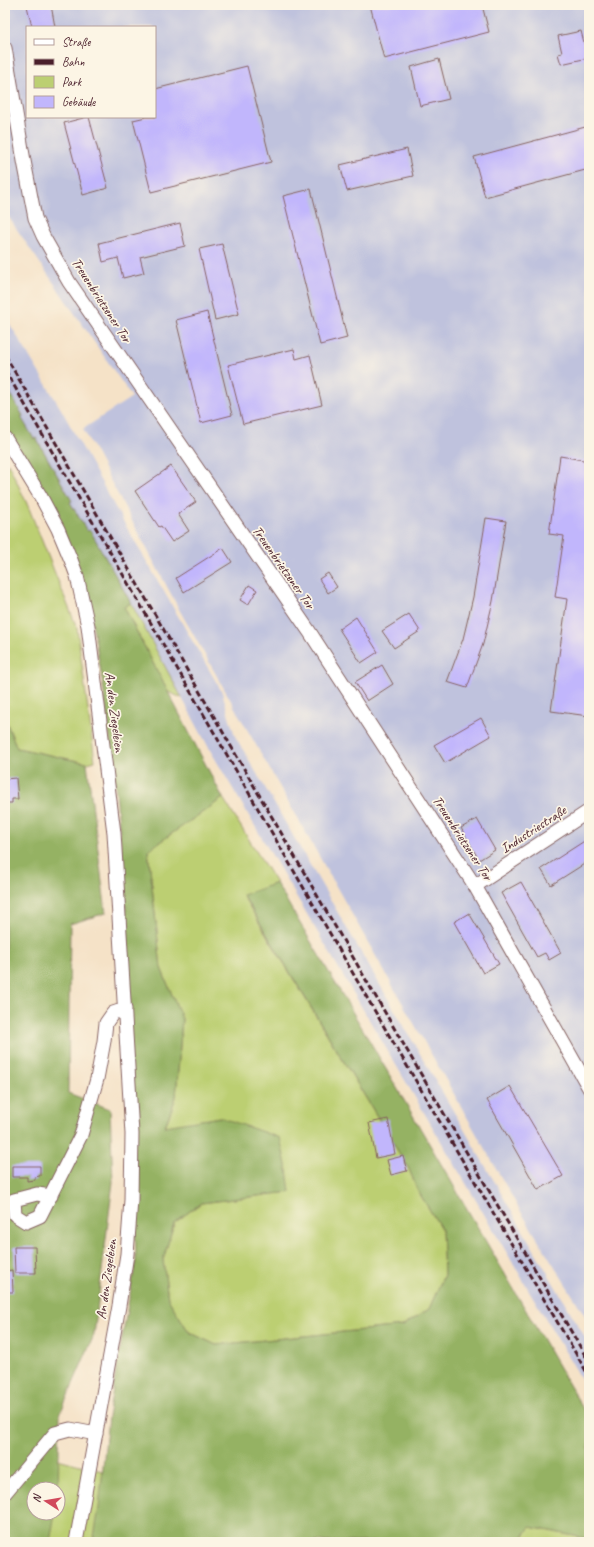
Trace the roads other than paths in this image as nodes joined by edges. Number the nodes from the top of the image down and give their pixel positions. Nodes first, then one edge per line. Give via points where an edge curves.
1 (5, 48) edge
2 (5, 438) edge
3 (589, 811) edge
4 (475, 886) junction
5 (125, 1009) junction
6 (589, 1088) edge
7 (51, 1196) dead end
8 (96, 1434) junction
9 (5, 1493) edge
10 (76, 1542) edge

1 - 4 street, Treuenbrietzener Tor via 35,218 50,249 69,282 308,631
2 - 5 street, An den Ziegeleien via 63,539 82,597 94,666 114,833
3 - 4 street, Industriestraße
4 - 6 street, Treuenbrietzener Tor
5 - 7 street via 113,1013 106,1023 97,1079 81,1135
5 - 8 street, An den Ziegeleien via 132,1134 132,1200 127,1254
8 - 9 street via 70,1429 55,1433
8 - 10 street, An den Ziegeleien

